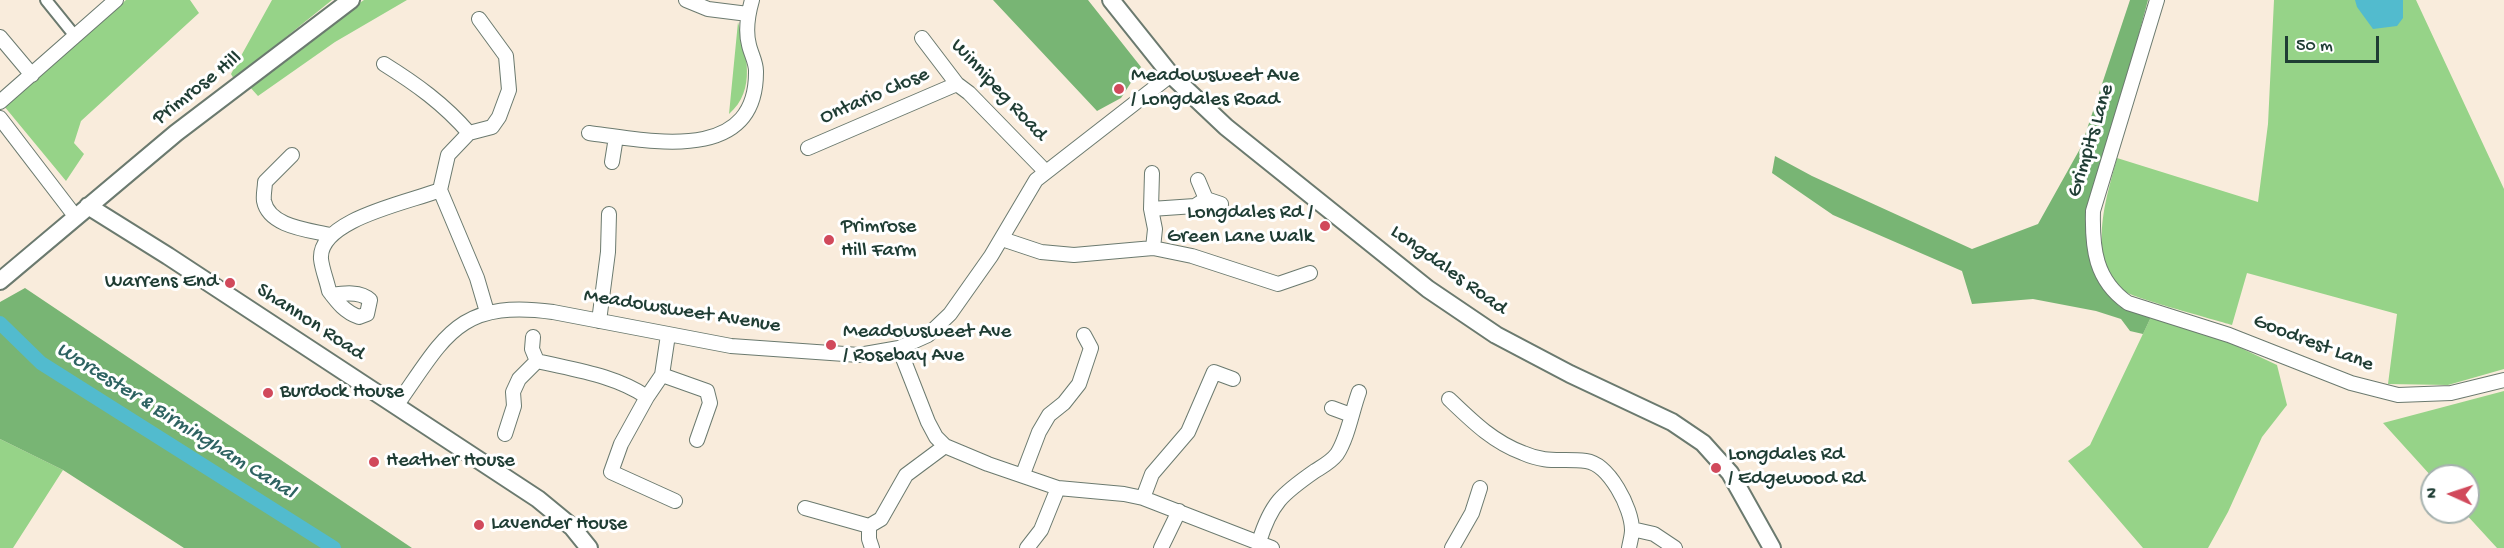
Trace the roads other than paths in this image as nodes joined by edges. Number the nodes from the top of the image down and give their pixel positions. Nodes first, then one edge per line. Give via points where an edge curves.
1 (46, 0) edge
2 (116, 0) edge
3 (351, 0) edge
4 (686, 0) edge
5 (752, 0) edge
6 (1111, 0) edge
7 (2157, 0) edge
8 (748, 14) junction
9 (479, 19) dead end
10 (75, 36) junction
11 (0, 37) edge
12 (922, 38) dead end
13 (384, 64) dead end
14 (32, 75) junction
15 (1171, 75) junction
16 (957, 84) junction
17 (0, 102) edge
18 (0, 118) edge
19 (469, 133) junction
20 (590, 133) dead end
21 (616, 137) junction
22 (808, 148) dead end
23 (292, 155) dead end
24 (612, 162) dead end
25 (1045, 171) junction
26 (1152, 173) dead end
27 (1198, 180) dead end
28 (440, 190) junction
29 (1206, 199) junction
30 (1221, 204) dead end
31 (1151, 209) junction
32 (82, 211) junction
33 (609, 214) dead end
34 (330, 235) junction
35 (1002, 239) junction
36 (1153, 248) junction
37 (1310, 273) dead end
38 (0, 281) edge
39 (2114, 293) joint
40 (332, 295) dead end
41 (487, 312) junction
42 (599, 321) junction
43 (668, 335) junction
44 (1084, 335) dead end
45 (533, 337) dead end
46 (899, 348) junction
47 (537, 361) junction
48 (662, 375) junction
49 (1233, 379) dead end
50 (2504, 380) edge
51 (1359, 392) dead end
52 (647, 397) junction
53 (1449, 399) dead end
54 (396, 406) junction
55 (1332, 408) dead end
56 (1351, 415) junction
57 (505, 434) dead end
58 (697, 440) dead end
59 (945, 446) junction
60 (1023, 474) junction
61 (1058, 488) junction
62 (1480, 488) dead end
63 (1143, 498) junction
64 (675, 501) dead end
65 (805, 508) dead end
66 (1179, 512) junction
67 (869, 526) junction
68 (1632, 529) junction
69 (1265, 545) edge
70 (589, 548) edge
71 (872, 548) edge
72 (1027, 548) edge
73 (1161, 548) edge
74 (1452, 548) edge
75 (1629, 548) edge
76 (1675, 548) edge
77 (1772, 548) edge

1 - 10 street
2 - 10 street
3 - 32 street, Primrose Hill
4 - 8 street via 708,9
5 - 8 street
6 - 15 street, Longdales Road
7 - 39 street, Grimpits Lane via 2093,211 2097,262
8 - 21 street via 748,43 756,71 754,95 741,121 721,134 698,141 663,143
9 - 19 street via 506,56 509,90 492,127
10 - 14 street
11 - 14 street
12 - 16 street, Winnipeg Road
13 - 19 street via 419,86
14 - 17 street
15 - 25 street, Meadowsweet Avenue
15 - 77 street, Longdales Road via 1226,127 1428,289 1496,334 1672,422 1703,443 1730,472
16 - 22 street, Ontario Close
16 - 25 street, Winnipeg Road
18 - 32 street
19 - 28 street via 448,155
20 - 21 street
21 - 24 street
23 - 34 street via 265,182 268,211 295,227
25 - 35 street, Meadowsweet Avenue via 1035,180
26 - 31 street
27 - 29 street
28 - 34 street via 348,222
28 - 41 street
29 - 30 street
29 - 31 street via 1195,206
31 - 36 street
32 - 38 street, Primrose Hill
32 - 54 street, Shannon Road via 168,256
33 - 42 street
34 - 40 street via 321,257
35 - 36 street via 1041,252 1074,255
35 - 46 street, Meadowsweet Avenue via 940,325
36 - 37 street via 1192,256 1278,284
39 - 50 street, Goodrest Lane via 2128,303 2229,335 2350,383 2398,395 2451,393
41 - 42 street, Meadowsweet Avenue via 529,309
41 - 54 street, Meadowsweet Avenue via 454,328
42 - 43 street, Meadowsweet Avenue
43 - 46 street, Meadowsweet Avenue via 731,346 859,355
43 - 48 street
44 - 60 street via 1092,348 1080,384 1049,415
45 - 47 street
46 - 59 street via 928,422
47 - 52 street via 595,374 632,387
47 - 57 street via 519,379 513,392 514,406
48 - 52 street
48 - 58 street via 707,391 710,403
49 - 63 street via 1214,372 1188,432 1152,474
51 - 56 street
52 - 64 street via 621,444 611,472
53 - 68 street via 1480,429 1522,453 1550,462 1587,461 1607,472 1628,511
54 - 70 street, Shannon Road via 538,499 572,527
55 - 56 street
56 - 69 street via 1337,453 1275,503 1267,518
59 - 60 street
59 - 67 street via 906,475 881,519
60 - 61 street
61 - 63 street
61 - 72 street via 1041,530
62 - 74 street via 1472,513
63 - 66 street
65 - 67 street
66 - 69 street
66 - 73 street
67 - 71 street
68 - 75 street
68 - 76 street via 1653,534

